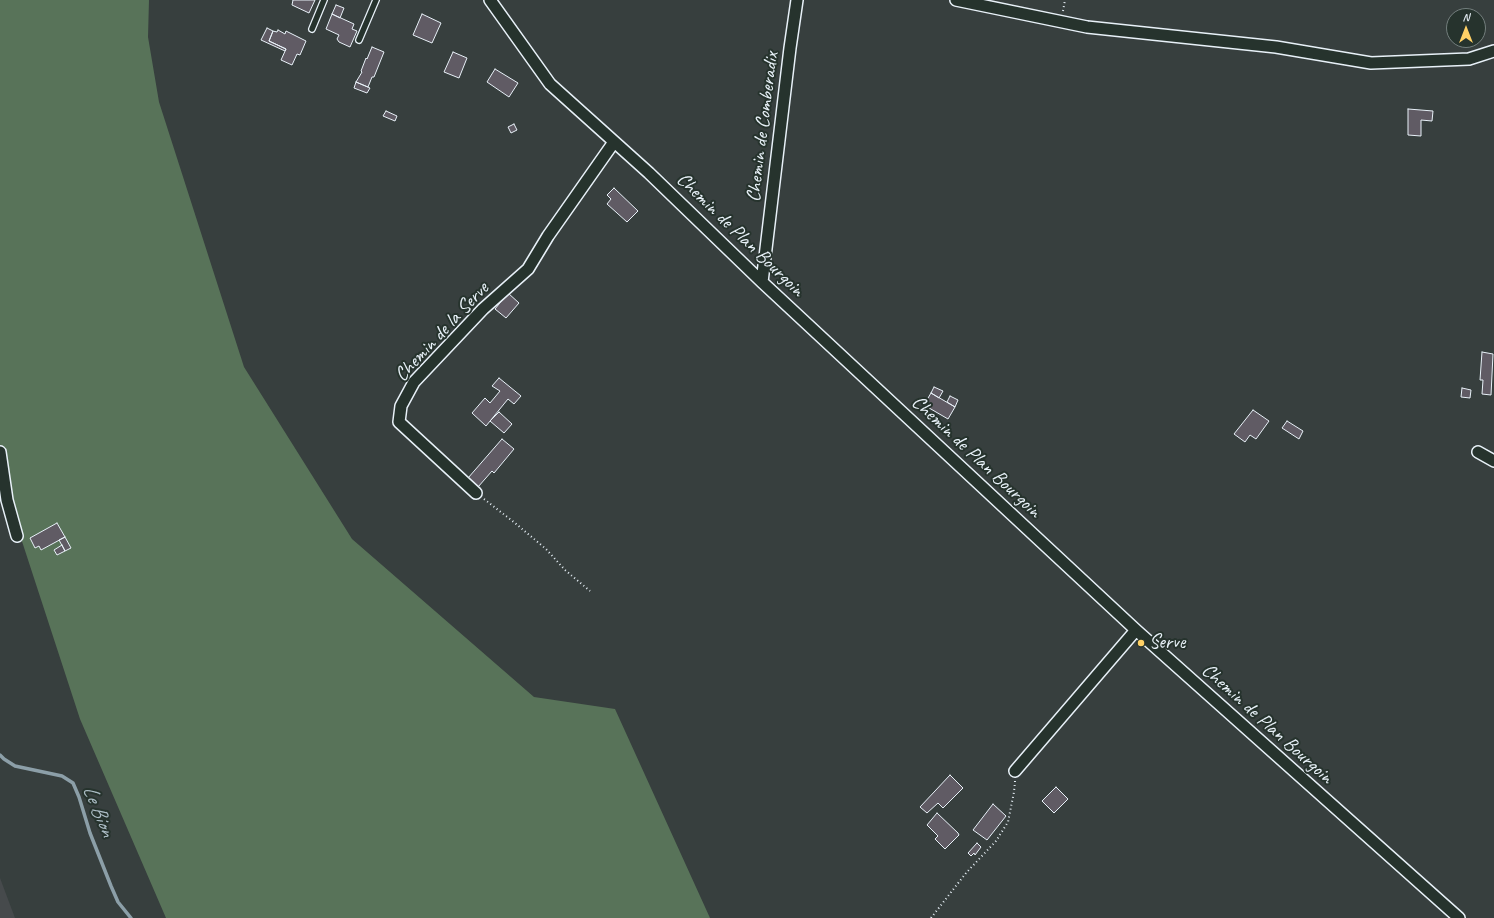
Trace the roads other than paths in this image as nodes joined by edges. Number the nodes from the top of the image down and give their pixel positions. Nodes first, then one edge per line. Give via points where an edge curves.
1 (324, 0) edge
2 (376, 0) edge
3 (490, 0) edge
4 (797, 0) edge
5 (956, 0) edge
6 (312, 29) dead end
7 (359, 40) dead end
8 (1494, 51) edge
9 (614, 142) junction
10 (762, 282) junction
11 (0, 452) edge
12 (1478, 452) dead end
13 (1494, 461) edge
14 (476, 493) road end
15 (17, 536) dead end
16 (1136, 630) junction
17 (1015, 771) road end
18 (1459, 918) edge

1 - 6 lane
2 - 7 lane
3 - 9 street, Chemin de Plan Bourgoin via 550,84
4 - 10 street, Chemin de Comberadix
5 - 8 street via 1087,27 1276,47 1371,63 1470,59
9 - 10 street, Chemin de Plan Bourgoin
9 - 14 street, Chemin de la Serve via 528,269 483,309 414,382 401,406 399,422
10 - 16 street, Chemin de Plan Bourgoin
11 - 15 street via 7,500
12 - 13 street
16 - 17 street
16 - 18 street, Chemin de Plan Bourgoin

